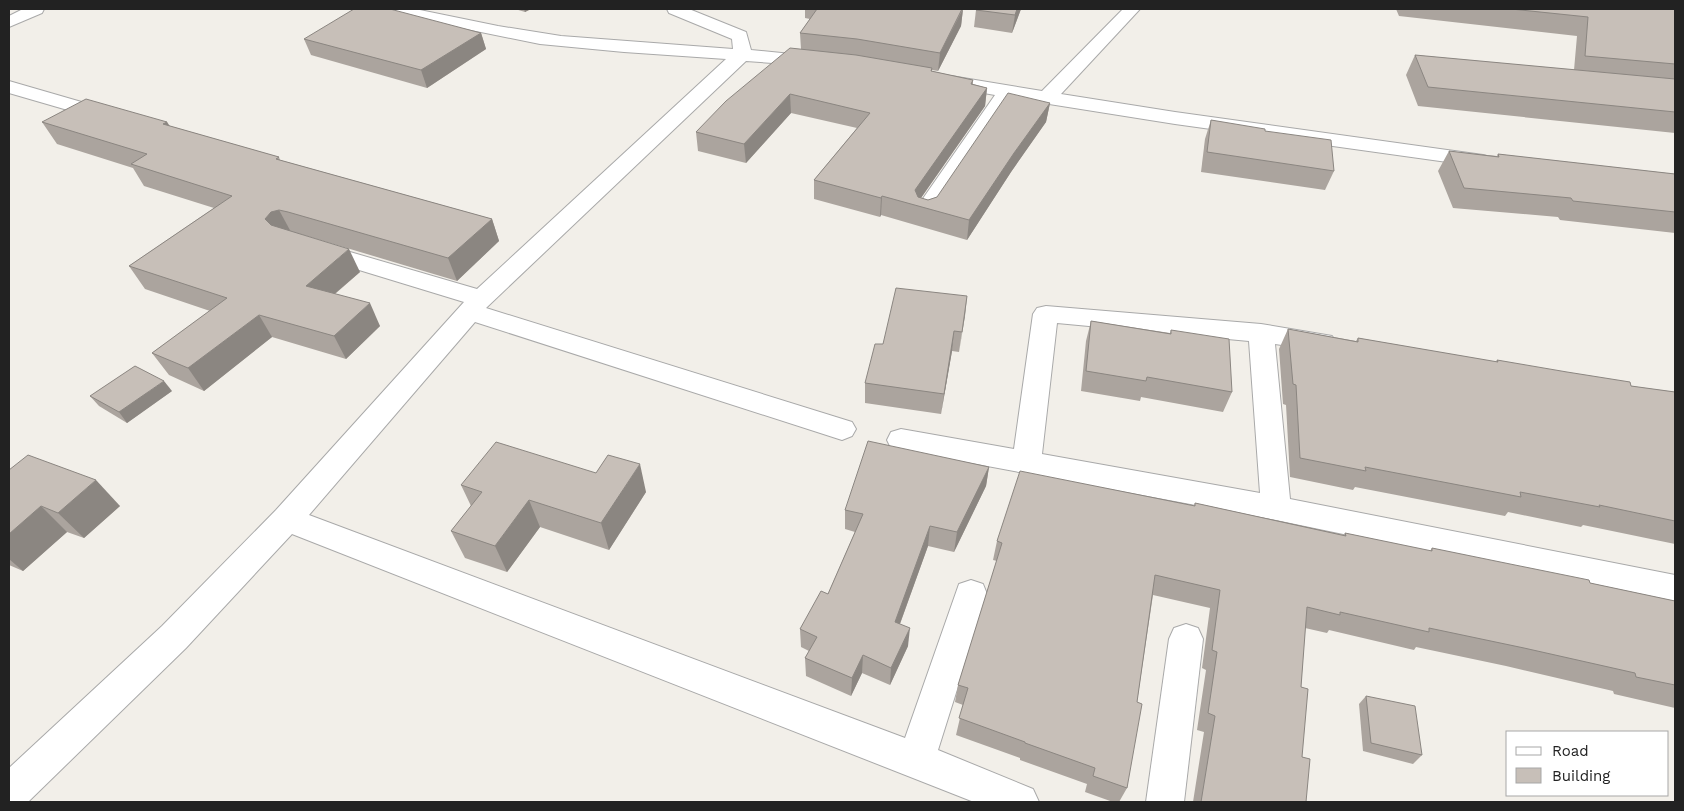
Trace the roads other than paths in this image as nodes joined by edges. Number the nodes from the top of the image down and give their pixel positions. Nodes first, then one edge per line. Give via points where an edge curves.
1 (36, 9) edge
2 (393, 9) edge
3 (675, 9) edge
4 (1132, 9) edge
5 (491, 12) dead end
6 (9, 22) edge
7 (471, 26) junction
8 (743, 53) junction
9 (837, 63) edge
10 (931, 78) edge
11 (9, 87) edge
12 (1007, 92) junction
13 (1047, 97) junction
14 (131, 122) edge
15 (1497, 162) edge
16 (926, 210) edge
17 (300, 244) edge
18 (475, 306) junction
19 (1261, 333) junction
20 (1350, 346) edge
21 (842, 429) dead end
22 (901, 440) dead end
23 (1026, 463) junction
24 (1276, 508) junction
25 (287, 519) junction
26 (1675, 589) edge
27 (971, 594) dead end
28 (1186, 638) dead end
29 (916, 760) junction
30 (9, 794) edge
31 (1020, 802) edge
32 (1165, 802) edge

1 - 6 street
2 - 7 street
3 - 8 street via 740,36
4 - 13 street
5 - 7 street
7 - 8 street via 562,42
8 - 9 street
8 - 18 street
10 - 12 street
11 - 14 street
12 - 13 street
12 - 16 street
13 - 15 street
17 - 18 street
18 - 21 street
18 - 25 street
19 - 20 street
19 - 23 street via 1046,314
19 - 24 street
22 - 23 street
23 - 24 street
24 - 26 street
25 - 29 street
25 - 30 street via 174,638
27 - 29 street
28 - 32 street
29 - 31 street

